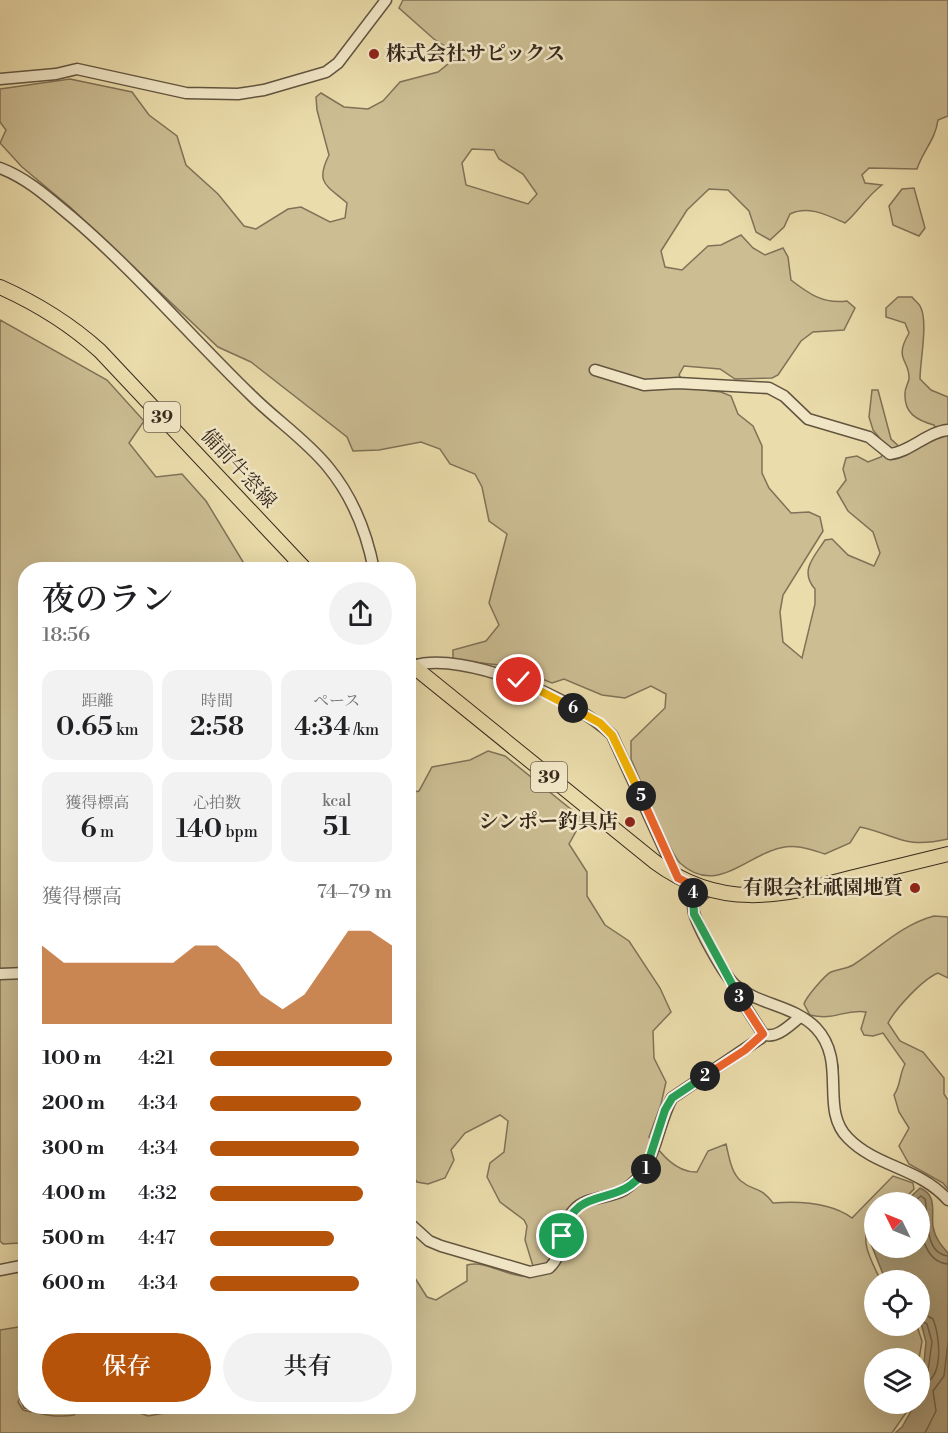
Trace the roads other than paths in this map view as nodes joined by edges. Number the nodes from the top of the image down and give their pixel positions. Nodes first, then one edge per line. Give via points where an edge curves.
1 (386, 0) edge
2 (0, 79) edge
3 (0, 168) edge
4 (0, 287) edge
5 (595, 370) dead end
6 (948, 430) edge
7 (298, 562) edge
8 (372, 562) edge
9 (416, 664) edge
10 (416, 668) edge
11 (948, 854) edge
12 (678, 878) junction
13 (694, 886) junction
14 (18, 973) edge
15 (0, 974) edge
16 (735, 985) junction
17 (800, 1017) junction
18 (763, 1034) junction
19 (948, 1200) edge
20 (416, 1229) edge
21 (18, 1267) edge
22 (0, 1270) edge

1 - 2 street via 338,63 326,72 264,90 186,93 77,69
3 - 8 street via 27,182 89,232 252,396 316,454 363,527
4 - 7 main road, 備前牛窓線 / 39 via 50,311 100,351
5 - 6 street via 644,385 769,388 784,396 808,419 869,437 890,454
9 - 12 street via 437,663 513,677 600,723 612,735
10 - 12 main road, 39
11 - 13 main road, 39 via 792,893 749,897
12 - 13 main road, 39
13 - 16 street via 694,914
14 - 15 street
16 - 17 street
16 - 18 street
17 - 18 street via 776,1035
17 - 19 street via 820,1033 833,1058 834,1108 845,1136 858,1148 931,1184
18 - 20 street via 672,1098 643,1174 622,1191 588,1201 572,1211 559,1254 549,1268 530,1272 441,1246
21 - 22 street

